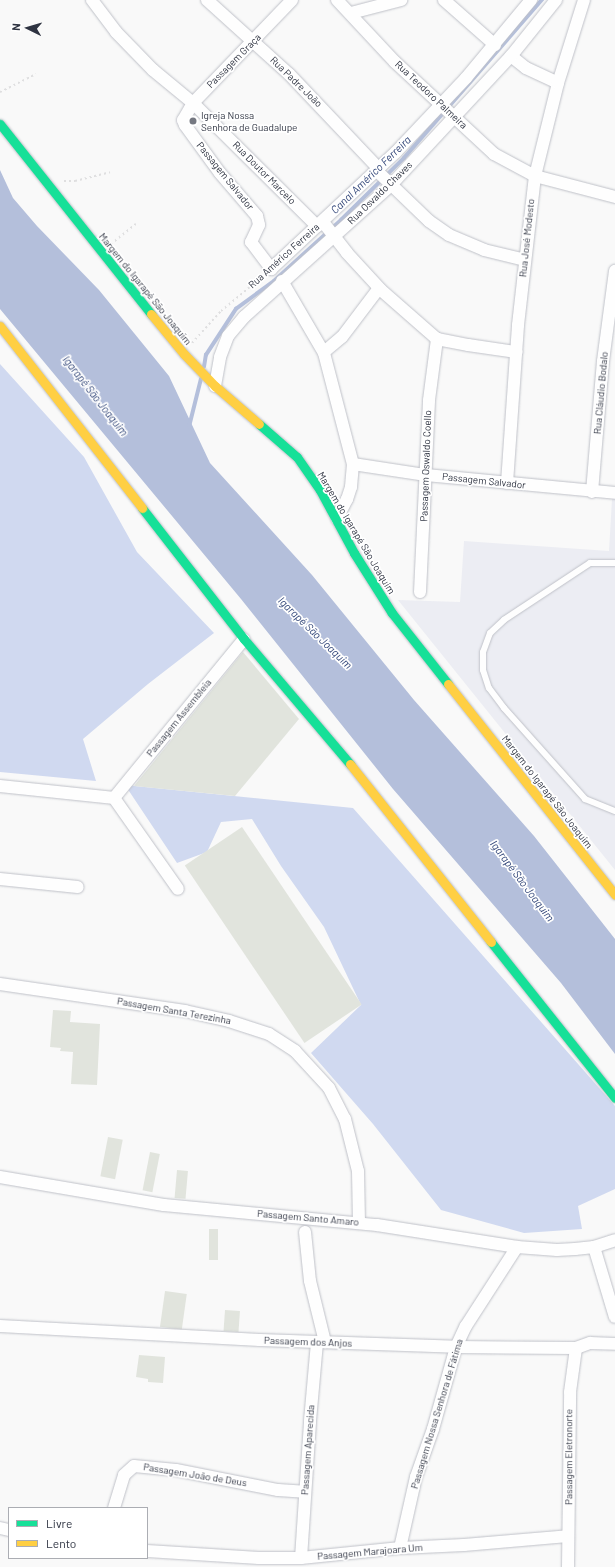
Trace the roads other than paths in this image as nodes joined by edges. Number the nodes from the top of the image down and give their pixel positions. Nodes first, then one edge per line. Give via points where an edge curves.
1 (92, 0) edge
2 (207, 0) edge
3 (292, 0) edge
4 (337, 0) edge
5 (401, 0) edge
6 (444, 0) edge
7 (531, 0) edge
8 (556, 0) edge
9 (584, 0) edge
10 (351, 13) junction
11 (253, 42) junction
12 (495, 45) junction
13 (512, 56) junction
14 (558, 83) junction
15 (193, 103) junction
16 (442, 106) junction
17 (453, 116) junction
18 (0, 124) edge
19 (185, 125) joint
20 (535, 176) junction
21 (382, 177) junction
22 (615, 197) edge
23 (327, 228) junction
24 (525, 260) junction
25 (271, 269) joint
26 (615, 271) edge
27 (282, 281) junction
28 (379, 288) junction
29 (0, 326) edge
30 (437, 339) junction
31 (324, 352) junction
32 (516, 352) junction
33 (215, 386) junction
34 (353, 464) junction
35 (426, 475) junction
36 (506, 483) junction
37 (592, 492) junction
38 (615, 493) edge
39 (337, 519) junction
40 (615, 563) edge
41 (420, 592) dead end
42 (244, 639) junction
43 (0, 786) edge
44 (114, 798) junction
45 (615, 811) edge
46 (0, 879) edge
47 (78, 887) dead end
48 (178, 889) dead end
49 (615, 895) edge
50 (0, 984) edge
51 (615, 1098) edge
52 (0, 1177) edge
53 (359, 1223) junction
54 (305, 1232) dead end
55 (615, 1240) edge
56 (517, 1247) junction
57 (594, 1247) junction
58 (615, 1318) edge
59 (0, 1326) edge
60 (321, 1342) junction
61 (615, 1344) edge
62 (456, 1347) junction
63 (576, 1348) junction
64 (304, 1492) junction
65 (114, 1507) edge
66 (568, 1536) junction
67 (400, 1548) junction
68 (148, 1551) edge
69 (301, 1558) junction
70 (568, 1567) edge

1 - 15 street, Rua Doutor Marcelo via 116,32 153,70
2 - 11 street, Rua Padre João
3 - 11 street, Passagem Graça
4 - 10 street, Rua Teodoro Palmeira
5 - 10 street
6 - 12 street
7 - 12 street, Rua Américo Ferreira
8 - 13 street, Rua Osvaldo Chaves
9 - 14 street, Rua José Modesto
10 - 16 street, Rua Teodoro Palmeira via 395,62
11 - 15 street, Passagem Graça
11 - 21 street, Rua Padre João via 290,74
12 - 16 street, Rua Américo Ferreira
13 - 14 street via 526,68
13 - 17 street, Rua Osvaldo Chaves
14 - 20 street, Rua José Modesto
15 - 19 street, Passagem Graça via 184,117
15 - 23 street, Rua Doutor Marcelo
16 - 17 street, Rua Teodoro Palmeira
16 - 21 street, Rua Américo Ferreira
17 - 20 street, Rua Teodoro Palmeira via 494,154
17 - 21 street, Rua Osvaldo Chaves
18 - 33 street, Margem do Igarapé São Joaquim via 100,252 184,354
19 - 25 street, Passagem Salvador via 220,173 257,216 259,225 251,242
20 - 22 street, Rua Teodoro Palmeira
20 - 24 street, Rua José Modesto
21 - 23 street, Rua Osvaldo Chaves
21 - 23 street, Rua Américo Ferreira
21 - 24 street, Rua Padre João via 428,221 449,235 484,250
23 - 25 street, Rua Américo Ferreira
23 - 27 street, Rua Osvaldo Chaves
23 - 28 street, Rua Doutor Marcelo
24 - 32 street, Rua José Modesto
26 - 37 street, Rua Cláudio Bodalo
27 - 31 street
27 - 33 street, Rua Osvaldo Chaves via 228,336 220,357
28 - 30 street, Rua Doutor Marcelo
28 - 31 street via 342,337
29 - 42 street
30 - 32 street, Rua Doutor Marcelo
30 - 35 street, Passagem Oswaldo Coello via 429,400
31 - 34 street
32 - 36 street, Rua José Modesto
33 - 39 street, Margem do Igarapé São Joaquim via 297,457
34 - 35 street, Passagem Salvador
34 - 39 street via 351,487
35 - 36 street, Passagem Salvador
35 - 41 street, Passagem Oswaldo Coello
36 - 37 street, Passagem Salvador
37 - 38 street, Passagem Salvador
39 - 49 street, Margem do Igarapé São Joaquim via 354,553 392,614
40 - 45 lane via 590,563 504,620 490,633 483,652 483,670 489,688 504,708 585,799
42 - 44 street, Passagem Assembleia
42 - 51 street via 328,736
43 - 44 street
44 - 48 street
46 - 47 street
50 - 53 street, Passagem Santa Terezinha via 185,1011 269,1034 295,1051 329,1088 345,1119 358,1171
52 - 53 street, Passagem Santo Amaro via 164,1205
53 - 56 street, Passagem Santo Amaro
54 - 60 street, Passagem Aparecida via 310,1281
55 - 57 street, Passagem Santo Amaro
56 - 57 street, Passagem Santo Amaro via 557,1250
56 - 62 street, Passagem Nossa Senhora de Fátima via 466,1326
57 - 58 street
59 - 60 street, Passagem dos Anjos
60 - 62 street, Passagem dos Anjos
60 - 64 street, Passagem Aparecida
61 - 63 street, Passagem dos Anjos via 590,1344
62 - 63 street, Passagem dos Anjos
62 - 67 street, Passagem Nossa Senhora de Fátima via 416,1477
63 - 66 street, Passagem Eletronorte via 570,1392
64 - 65 street, Passagem João de Deus via 278,1490 176,1470 134,1466 124,1475
64 - 69 street, Passagem Aparecida
66 - 67 street, Passagem Marajoara Um
66 - 70 street, Passagem Eletronorte
67 - 69 street, Passagem Marajoara Um
68 - 69 street, Passagem Marajoara Um

